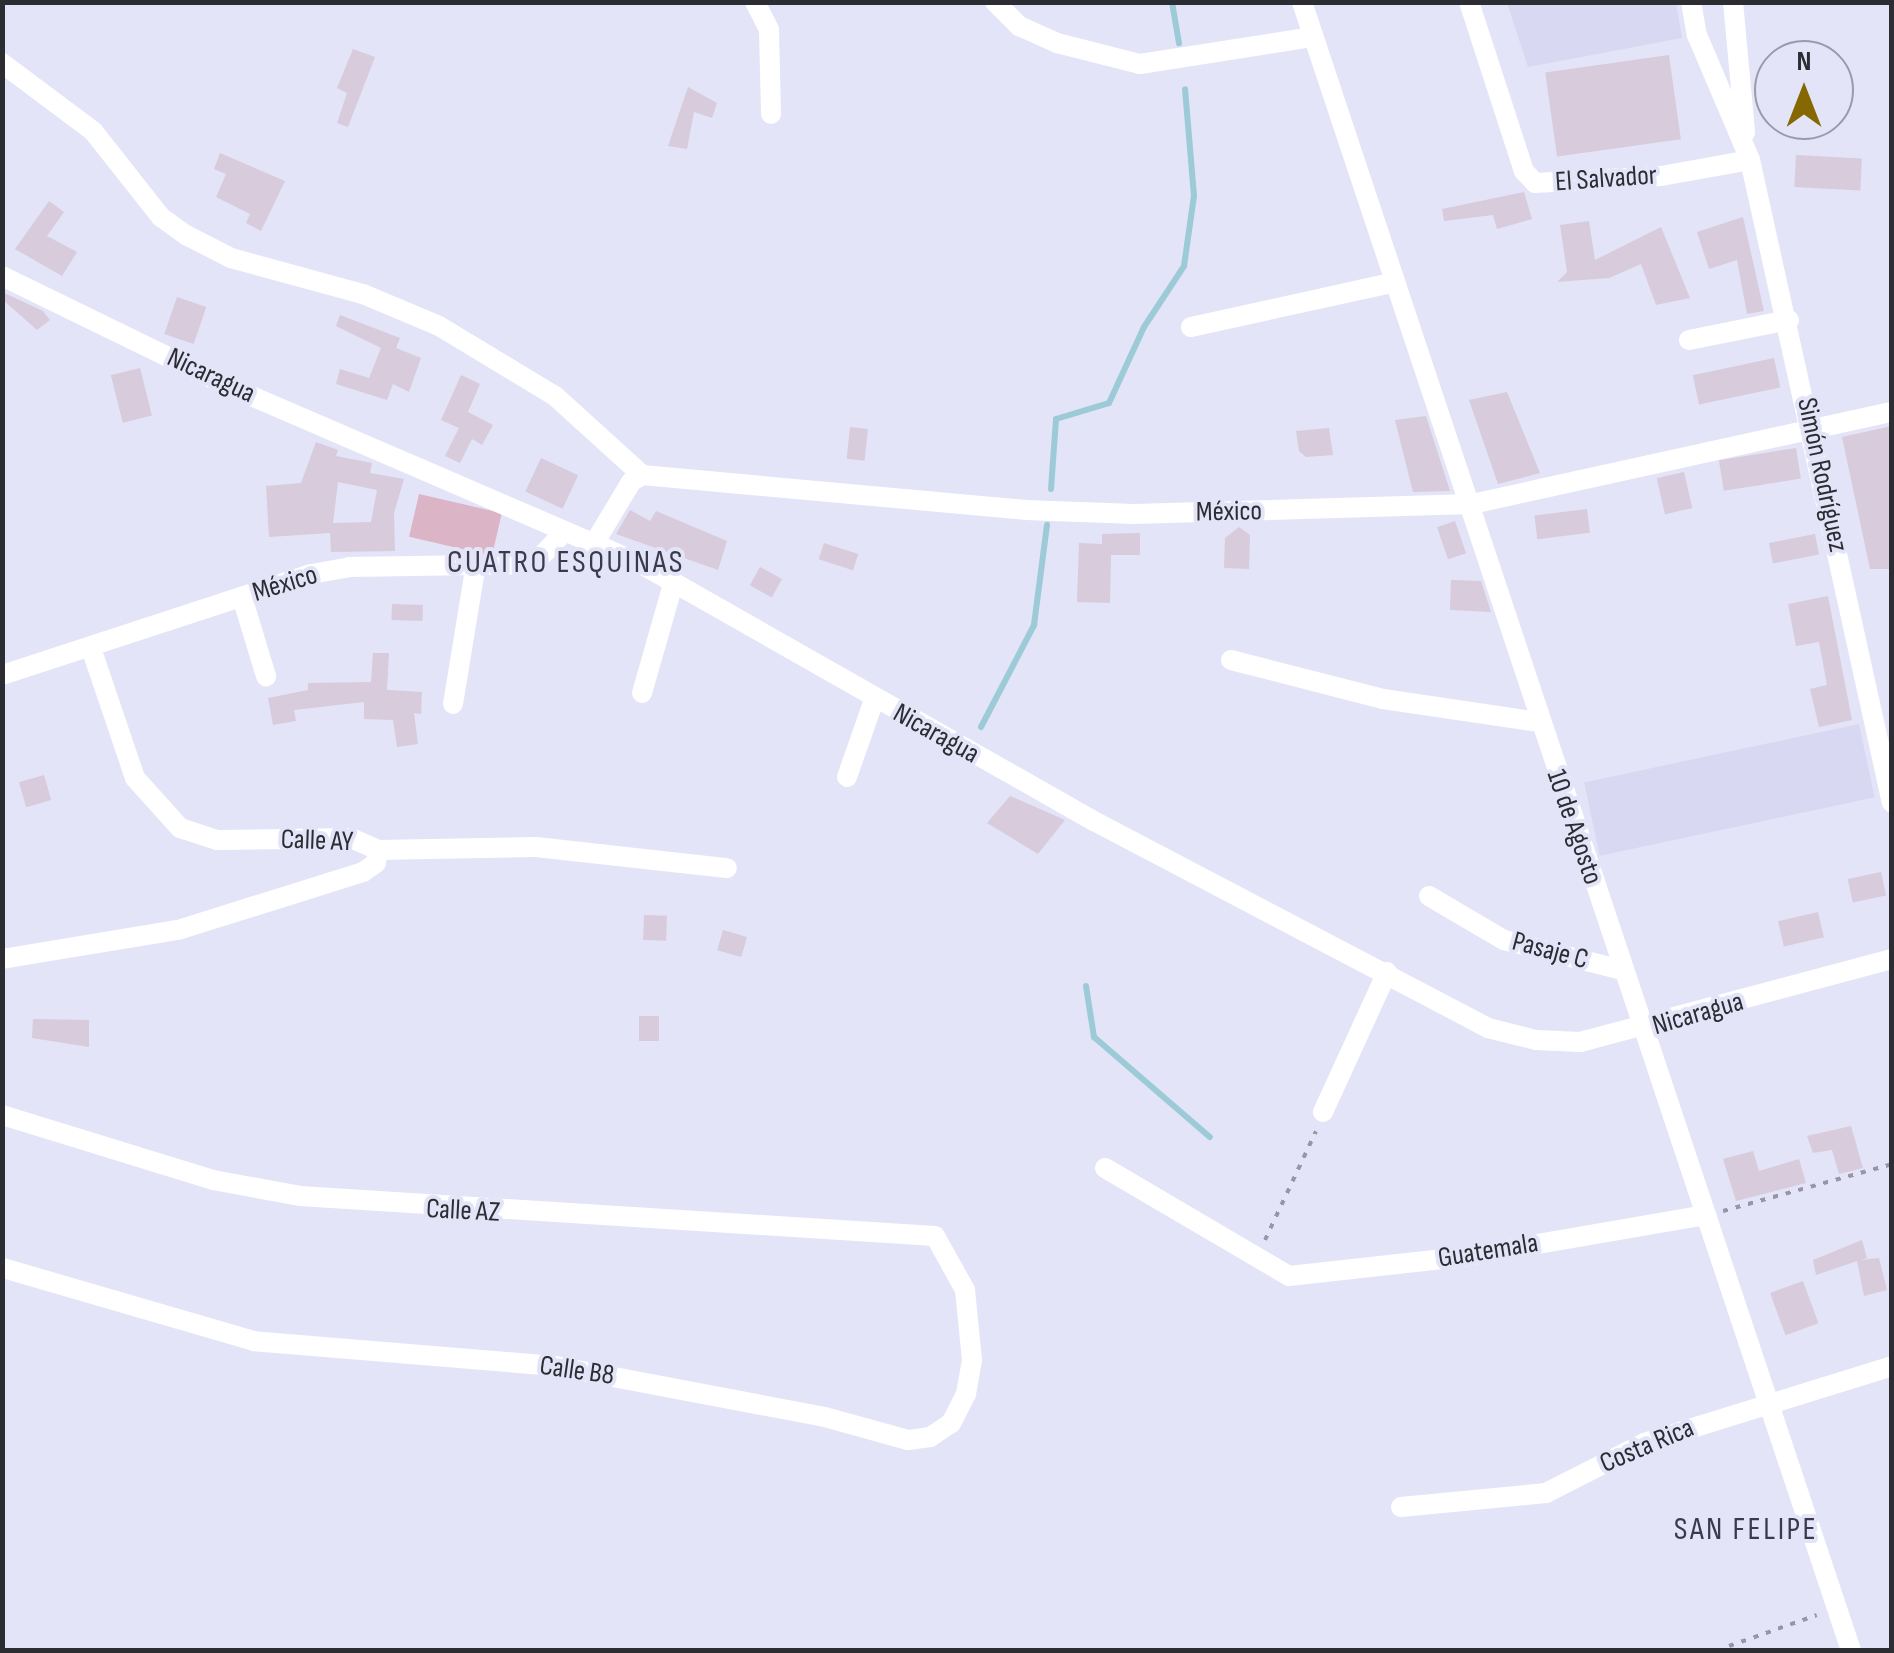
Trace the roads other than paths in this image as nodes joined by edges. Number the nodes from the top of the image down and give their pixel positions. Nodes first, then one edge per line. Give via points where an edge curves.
1 (755, 2) edge
2 (995, 2) edge
3 (1302, 2) edge
4 (1469, 2) edge
5 (1691, 2) edge
6 (1733, 2) edge
7 (1312, 37) junction
8 (2, 63) edge
9 (770, 114) dead end
10 (1748, 155) junction
11 (2, 276) edge
12 (1395, 282) junction
13 (1788, 320) junction
14 (1191, 327) dead end
15 (1689, 340) dead end
16 (1892, 412) edge
17 (1812, 428) junction
18 (642, 475) junction
19 (1472, 504) junction
20 (564, 532) junction
21 (595, 542) junction
22 (476, 569) junction
23 (674, 582) junction
24 (242, 598) junction
25 (91, 648) junction
26 (1230, 660) dead end
27 (2, 675) edge
28 (266, 676) dead end
29 (642, 693) dead end
30 (874, 700) junction
31 (453, 704) dead end
32 (1538, 722) junction
33 (846, 777) dead end
34 (1892, 803) edge
35 (378, 850) junction
36 (727, 868) dead end
37 (1429, 896) dead end
38 (2, 958) edge
39 (1892, 959) edge
40 (1622, 970) junction
41 (1388, 972) junction
42 (1642, 1030) junction
43 (1323, 1112) dead end
44 (2, 1115) edge
45 (1105, 1168) dead end
46 (1706, 1216) junction
47 (935, 1236) joint
48 (2, 1268) edge
49 (1892, 1366) edge
50 (1767, 1400) junction
51 (1401, 1506) dead end
52 (1851, 1650) edge

1 - 9 street via 769,30
2 - 7 street via 1019,26 1057,43 1140,64
3 - 7 street, 10 de Agosto
4 - 10 street, El Salvador via 1524,171 1535,183 1661,176
5 - 10 street via 1697,34
6 - 10 street
7 - 12 street, 10 de Agosto
8 - 18 street via 93,131 162,216 186,234 231,258 363,294 440,326 555,396
10 - 13 street, Simón Rodríguez
11 - 20 street, Nicaragua via 228,386
12 - 14 street
12 - 19 street, 10 de Agosto
13 - 15 street
13 - 17 street, Simón Rodríguez
16 - 17 street, México
17 - 19 street, México
17 - 34 street, Simón Rodríguez
18 - 19 street, México via 1134,514
18 - 21 street
19 - 32 street, 10 de Agosto
20 - 21 street, Nicaragua
20 - 22 street, México via 534,564
21 - 23 street, Nicaragua
22 - 24 street, México via 349,566
22 - 31 street
23 - 29 street
23 - 30 street, Nicaragua
24 - 25 street, México
24 - 28 street
25 - 27 street, México
25 - 35 street, Calle AY via 135,778 180,828 217,840 352,838
26 - 32 street via 1382,699
30 - 33 street
30 - 41 street, Nicaragua
32 - 40 street, 10 de Agosto
35 - 36 street via 536,847
35 - 38 street, Calle AY via 376,863 363,872 178,930
37 - 40 street, Pasaje C via 1504,940
39 - 42 street, Nicaragua
40 - 42 street, 10 de Agosto
41 - 42 street, Nicaragua via 1488,1028 1536,1040 1580,1042
41 - 43 street
42 - 46 street, 10 de Agosto
44 - 47 street, Calle AZ via 213,1180 300,1196
45 - 46 street, Guatemala via 1299,1276
46 - 50 street, 10 de Agosto
47 - 48 street, Calle B8 via 965,1290 972,1360 966,1394 951,1422 930,1438 908,1440 770,1405 555,1366 254,1340
49 - 50 street, Costa Rica
50 - 51 street, Costa Rica via 1644,1443 1546,1492
50 - 52 street, 10 de Agosto

